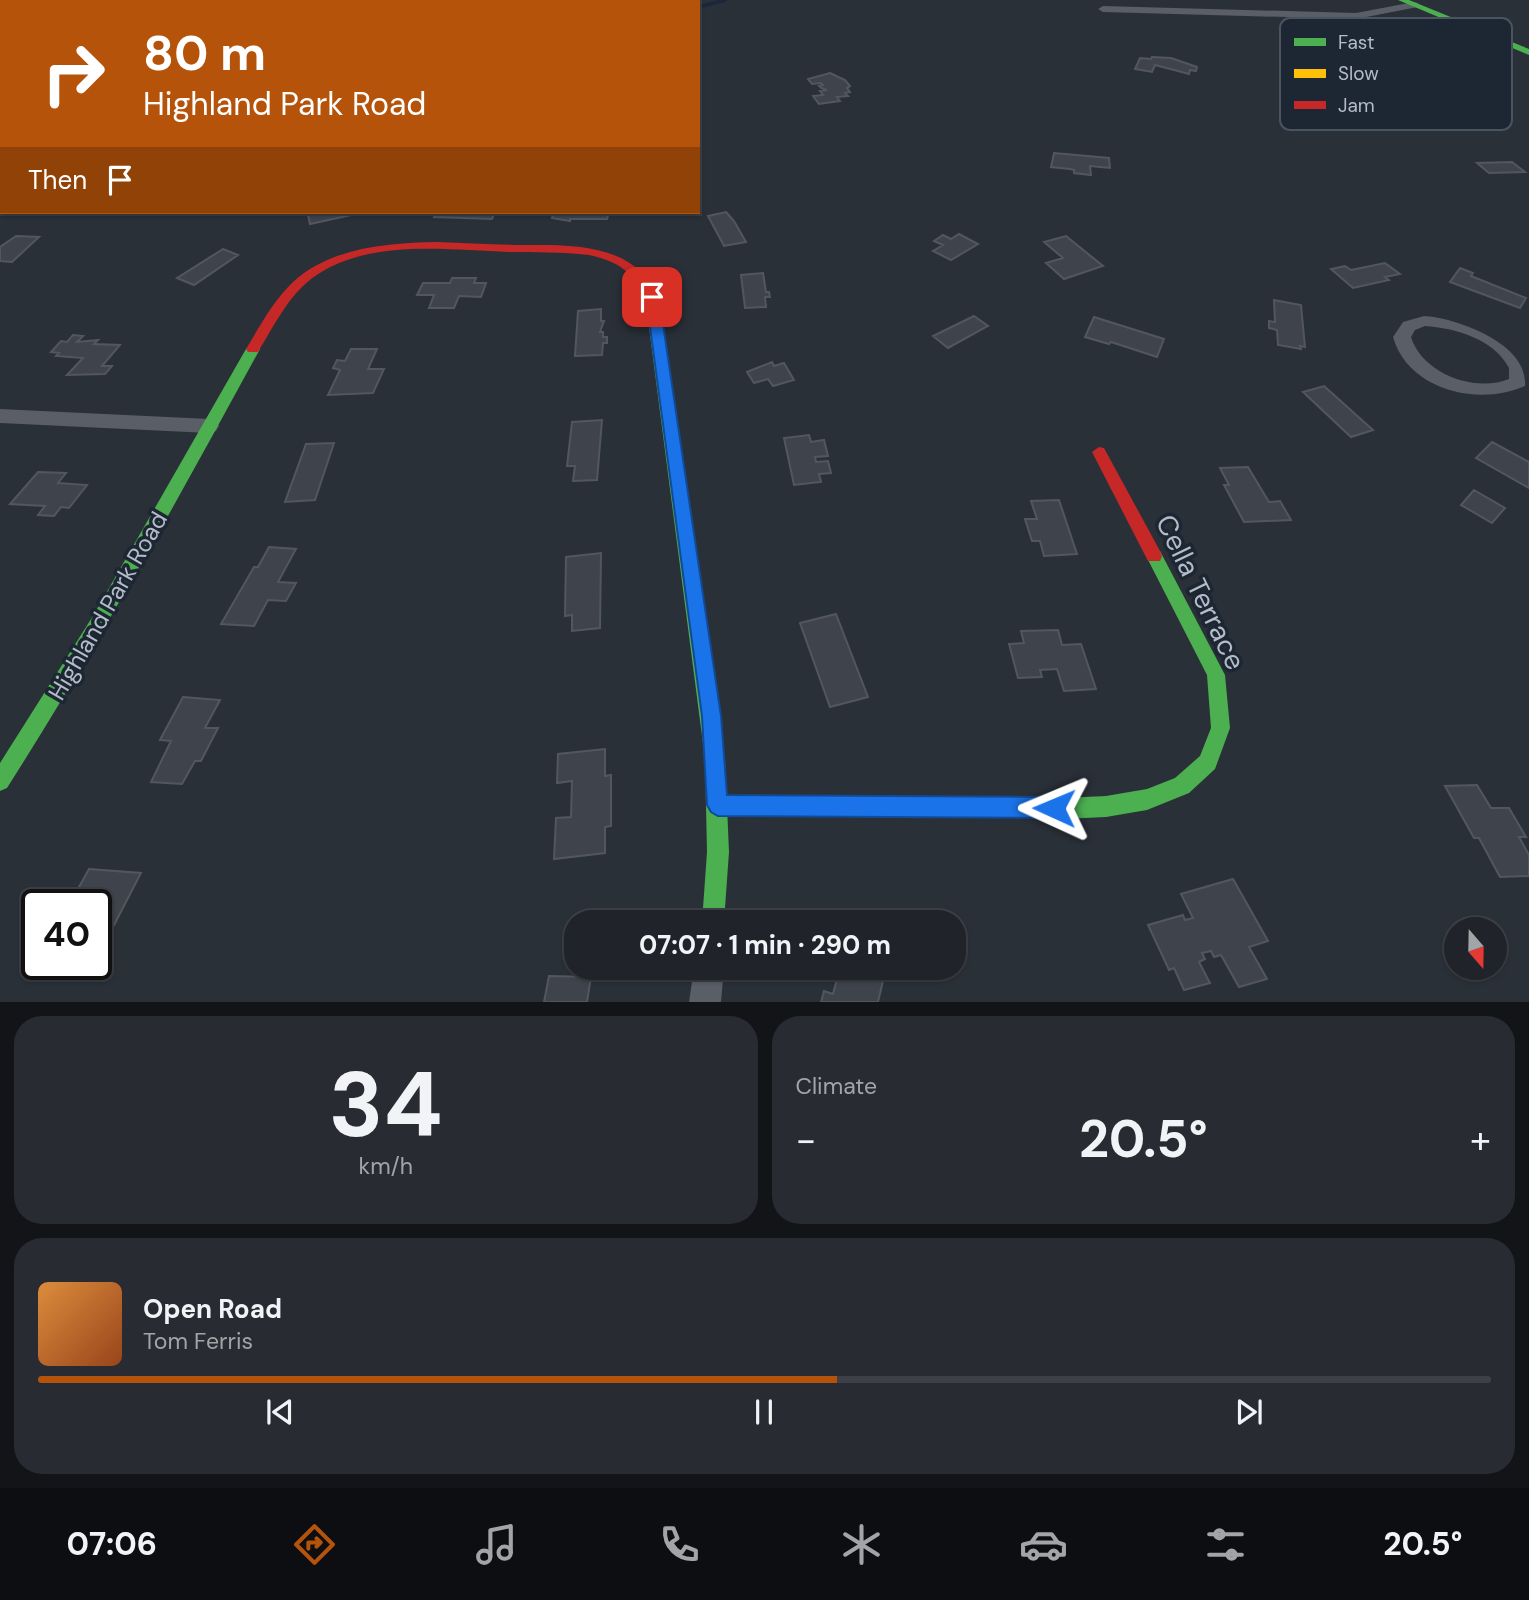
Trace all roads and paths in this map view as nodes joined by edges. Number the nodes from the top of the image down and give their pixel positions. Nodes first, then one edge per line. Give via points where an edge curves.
1 (1408, 3) edge
2 (1103, 9) dead end
3 (1445, 18) edge
4 (1512, 45) edge
5 (1529, 52) edge
6 (1524, 385) edge
7 (0, 415) edge
8 (209, 426) junction
9 (1099, 452) dead end
10 (0, 781) edge
11 (718, 805) junction
12 (714, 910) edge
13 (708, 980) edge
14 (705, 1002) edge

1 - 2 street via 1356,16
1 - 3 street
4 - 5 street
6 - 6 street via 1520,361 1482,331 1434,321 1416,323 1404,331 1406,352 1441,378 1490,390
7 - 8 street
8 - 10 street, Highland Park Road via 96,629
8 - 11 street, Highland Park Road via 281,300 307,274 333,261 399,248 559,249 592,252 637,273 649,290 655,311 711,716
9 - 11 street, Cella Terrace via 1217,677 1222,703 1215,749 1189,782 1161,798 1107,808
11 - 12 street, Highland Park Road
13 - 14 street

